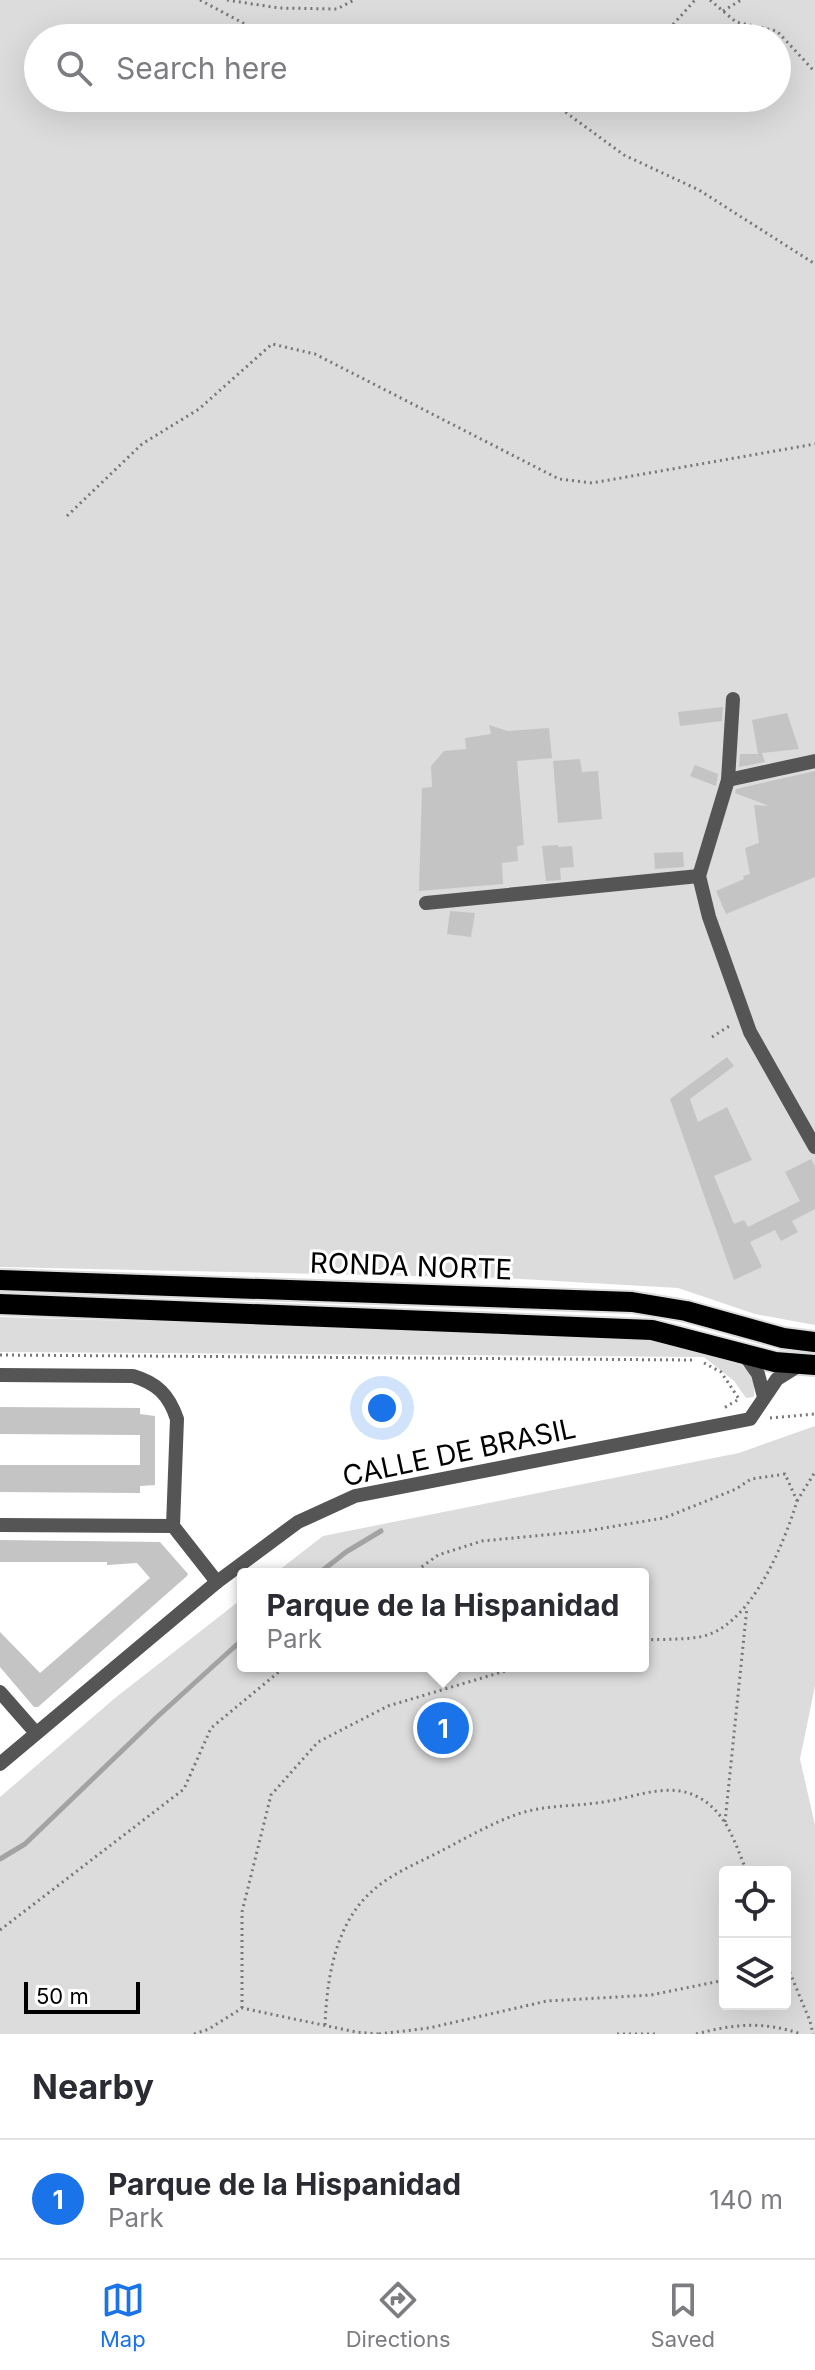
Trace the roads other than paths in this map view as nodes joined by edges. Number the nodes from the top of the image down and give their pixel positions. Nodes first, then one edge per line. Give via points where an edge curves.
1 (733, 699) dead end
2 (815, 761) edge
3 (728, 780) junction
4 (699, 876) junction
5 (426, 903) dead end
6 (814, 1143) edge
7 (0, 1280) edge
8 (0, 1304) edge
9 (815, 1342) edge
10 (744, 1354) junction
11 (808, 1364) edge
12 (0, 1375) edge
13 (764, 1397) junction
14 (0, 1525) edge
15 (173, 1526) junction
16 (217, 1582) junction
17 (0, 1692) edge
18 (36, 1733) junction
19 (0, 1764) edge

1 - 3 street
2 - 3 street
3 - 4 street
4 - 5 street
4 - 6 street via 750,1032
7 - 9 main road, RONDA NORTE via 632,1302
8 - 10 main road, RONDA NORTE via 652,1330
10 - 11 main road, RONDA NORTE
10 - 13 street via 758,1374
11 - 13 street via 777,1379
12 - 15 street via 133,1376 162,1389 177,1419
13 - 16 street, CALLE DE BRASIL via 750,1419 355,1496 298,1522
14 - 15 street
15 - 16 street
16 - 18 street, CALLE DE BRASIL
17 - 18 street
18 - 19 street, CALLE DE BRASIL

